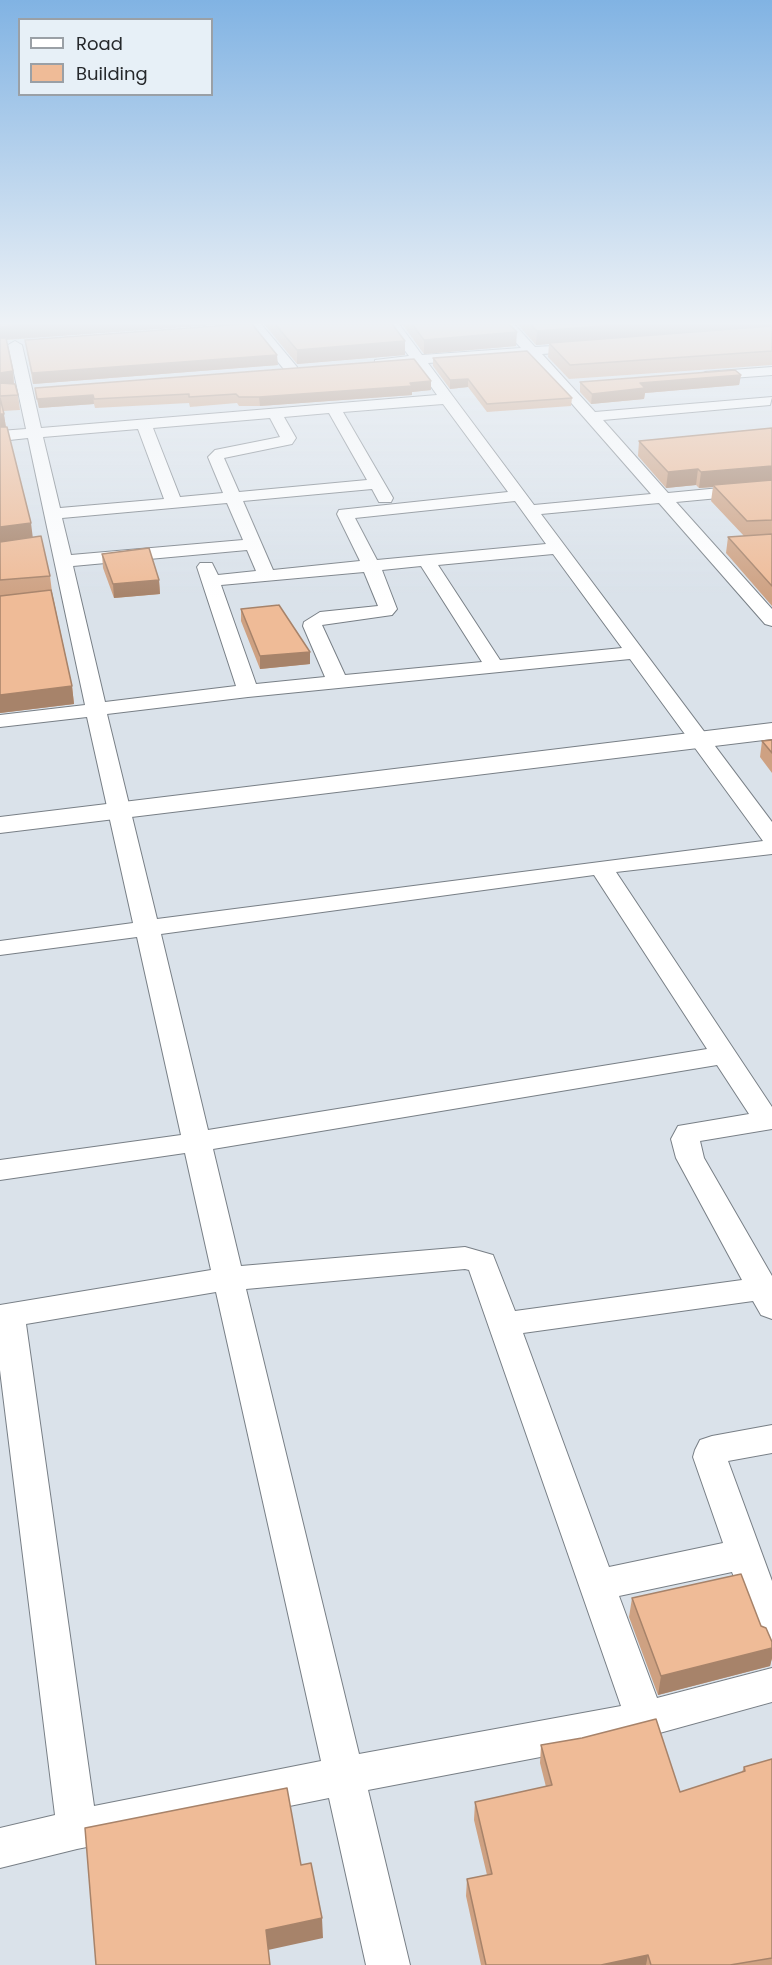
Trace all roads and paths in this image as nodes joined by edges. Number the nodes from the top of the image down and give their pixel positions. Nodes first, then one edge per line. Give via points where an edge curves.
1 (30, 416) edge
2 (253, 416) edge
3 (276, 416) edge
4 (338, 416) edge
5 (460, 416) edge
6 (606, 416) edge
7 (591, 417) joint
8 (144, 424) junction
9 (35, 433) junction
10 (0, 436) edge
11 (644, 449) edge
12 (621, 451) junction
13 (376, 484) junction
14 (772, 488) edge
15 (232, 498) junction
16 (663, 498) junction
17 (174, 503) junction
18 (524, 503) junction
19 (392, 508) junction
20 (54, 514) junction
21 (252, 544) junction
22 (728, 546) edge
23 (706, 547) junction
24 (557, 548) junction
25 (199, 549) junction
26 (55, 550) junction
27 (426, 561) junction
28 (371, 566) junction
29 (267, 576) junction
30 (211, 581) junction
31 (772, 589) edge
32 (745, 591) junction
33 (772, 620) edge
34 (633, 653) junction
35 (495, 667) junction
36 (338, 683) junction
37 (248, 692) junction
38 (96, 709) junction
39 (0, 720) edge
40 (772, 732) edge
41 (699, 741) junction
42 (120, 810) junction
43 (0, 825) edge
44 (772, 838) edge
45 (772, 847) edge
46 (601, 867) junction
47 (147, 927) junction
48 (0, 948) edge
49 (723, 1055) junction
50 (770, 1121) edge
51 (196, 1142) junction
52 (0, 1170) edge
53 (227, 1279) junction
54 (769, 1295) edge
55 (5, 1316) edge
56 (503, 1324) junction
57 (772, 1439) edge
58 (744, 1554) junction
59 (597, 1585) junction
60 (772, 1632) edge
61 (772, 1685) edge
62 (645, 1719) junction
63 (343, 1776) junction
64 (77, 1829) junction
65 (0, 1848) edge
66 (388, 1965) edge

1 - 9 street
2 - 8 street
3 - 15 street via 286,441 217,455
4 - 13 street
5 - 18 street
6 - 7 street
7 - 12 street
8 - 9 street
8 - 17 street
9 - 10 street
9 - 20 street
11 - 12 street
12 - 16 street
13 - 15 street
13 - 19 street
14 - 16 street
15 - 17 street
15 - 21 street
16 - 18 street
16 - 23 street
17 - 20 street
18 - 19 street
18 - 24 street
19 - 28 street via 345,514
20 - 26 street
21 - 25 street
21 - 29 street
22 - 23 street
23 - 32 street
24 - 27 street
24 - 34 street
25 - 26 street
25 - 30 street
26 - 38 street via 62,599
27 - 28 street
27 - 35 street
28 - 29 street
28 - 36 street via 388,610 312,622
29 - 30 street
30 - 37 street
31 - 32 street
32 - 33 street
34 - 35 street
34 - 41 street
35 - 36 street
36 - 37 street
37 - 38 street
38 - 39 street
38 - 42 street
40 - 41 street
41 - 42 street
41 - 44 street
42 - 43 street
42 - 47 street
45 - 46 street
46 - 47 street
46 - 49 street
47 - 48 street
47 - 51 street
49 - 50 street
49 - 51 street
50 - 54 street via 688,1133 685,1139 690,1158
51 - 52 street
51 - 53 street
53 - 55 street
53 - 56 street via 474,1259 482,1263
53 - 63 street
54 - 56 street
55 - 64 street
56 - 59 street
57 - 58 street via 710,1453
58 - 59 street
58 - 60 street
59 - 62 street
61 - 62 street
62 - 63 street
63 - 64 street
63 - 66 street
64 - 65 street

